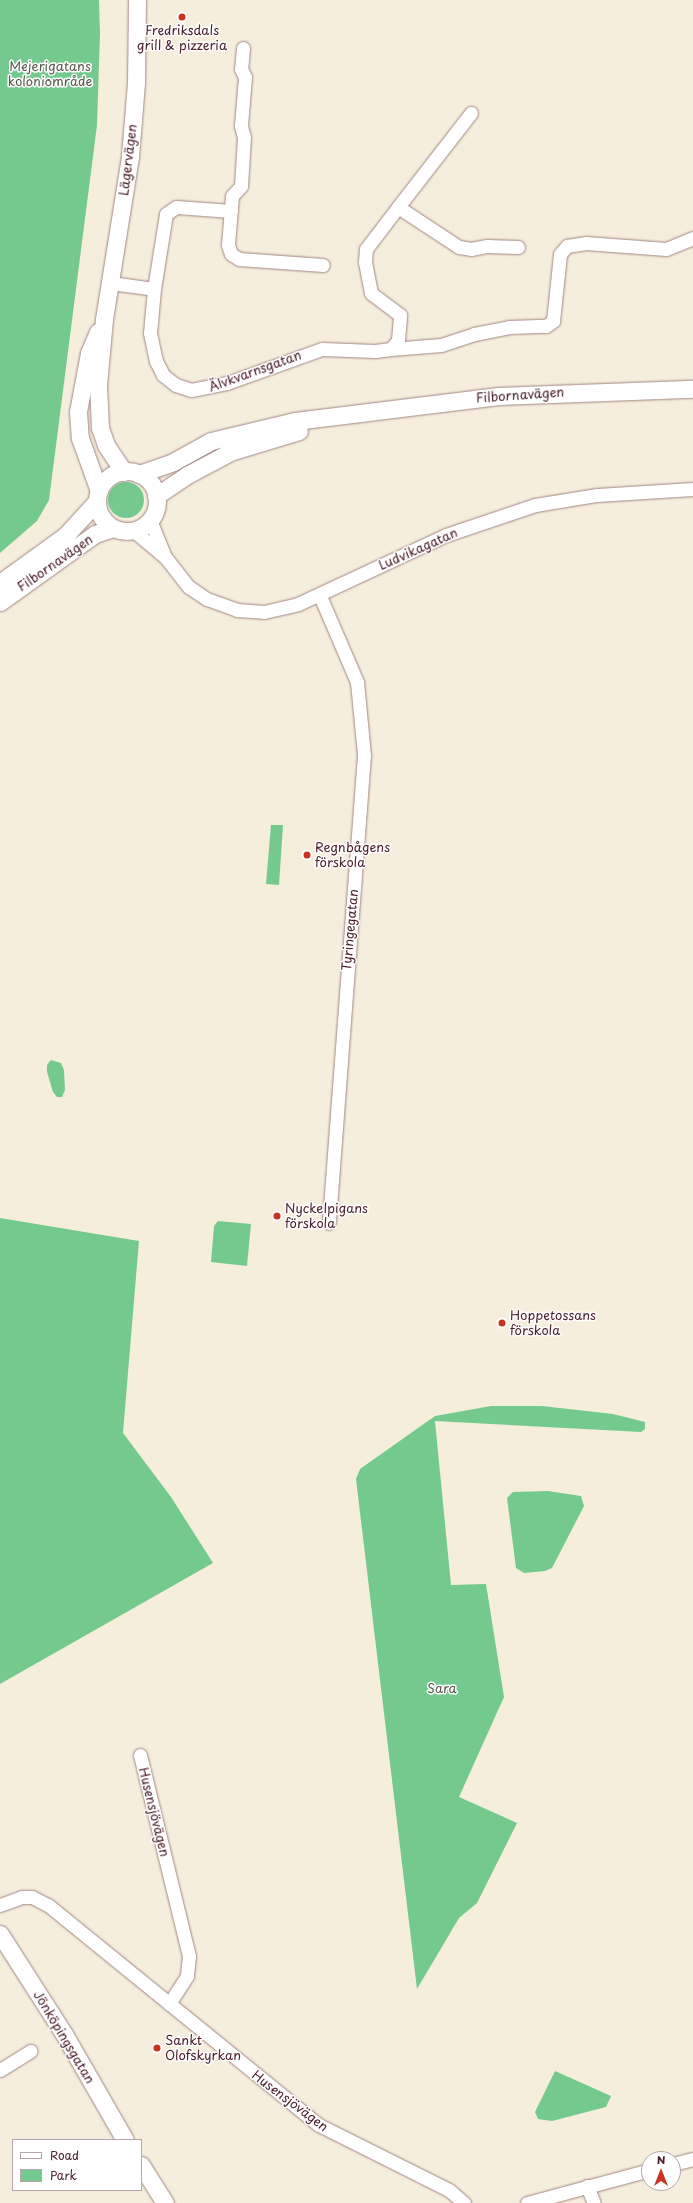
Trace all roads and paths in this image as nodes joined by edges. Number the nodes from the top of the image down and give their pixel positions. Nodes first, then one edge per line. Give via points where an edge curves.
1 (137, 0) edge
2 (243, 48) dead end
3 (471, 112) dead end
4 (398, 207) junction
5 (231, 211) junction
6 (693, 238) edge
7 (518, 247) dead end
8 (323, 265) dead end
9 (111, 283) junction
10 (154, 288) junction
11 (104, 319) junction
12 (391, 348) junction
13 (693, 389) edge
14 (349, 416) junction
15 (132, 473) junction
16 (693, 489) edge
17 (98, 496) junction
18 (156, 496) junction
19 (150, 520) junction
20 (112, 528) junction
21 (134, 530) junction
22 (166, 558) junction
23 (0, 583) edge
24 (320, 596) junction
25 (0, 602) edge
26 (329, 1224) dead end
27 (140, 1756) dead end
28 (0, 1905) edge
29 (0, 1934) edge
30 (169, 2004) junction
31 (30, 2051) dead end
32 (0, 2070) edge
33 (124, 2139) edge
34 (693, 2159) edge
35 (681, 2162) edge
36 (142, 2167) edge
37 (641, 2172) edge
38 (587, 2186) junction
39 (165, 2203) edge
40 (464, 2203) edge
41 (527, 2203) edge
42 (594, 2203) edge

1 - 9 street, Lägervägen via 135,97 130,156
2 - 5 street via 241,69 245,77 241,126 244,137 241,186 232,196
3 - 4 street
4 - 7 street via 459,247 470,250 487,246
4 - 12 street via 366,250 365,262 371,293 400,315 398,340
5 - 8 street via 228,245 231,254 239,258
5 - 10 street, Älvkvarnsgatan via 176,207 166,214
6 - 12 street, Älvkvarnsgatan via 666,250 586,244 567,246 560,254 553,321 546,326 509,327 474,334 441,345
9 - 10 street
9 - 11 street, Lägervägen
10 - 12 street, Älvkvarnsgatan via 150,333 156,361 163,375 176,385 191,390 228,383 322,348 375,351
11 - 15 street, Lägervägen via 97,411 106,445
11 - 17 street, Lägervägen via 89,353 78,412 80,438
13 - 14 street, Filbornavägen via 498,396
14 - 15 street, Filbornavägen via 295,421 219,439 173,462
14 - 18 street, Filbornavägen via 230,452 187,475
15 - 17 street via 108,478
15 - 18 street via 153,487
16 - 24 street, Ludvikagatan via 597,495 535,505 446,535
17 - 20 street via 101,516
17 - 23 street, Filbornavägen via 66,535
18 - 19 street via 157,504
19 - 21 street
19 - 22 street, Ludvikagatan
20 - 21 street
20 - 25 street, Filbornavägen via 95,534
21 - 22 street, Ludvikagatan
22 - 24 street, Ludvikagatan via 189,587 207,599 232,609 274,611
24 - 26 street, Tyringegatan via 357,682 364,755
27 - 30 street, Husensjövägen via 188,1956 187,1976
28 - 30 street, Husensjövägen via 22,1897 41,1901
29 - 33 street, Jönköpingsgatan via 64,2034
30 - 40 street, Husensjövägen via 319,2125 434,2182
31 - 32 street
34 - 35 street
36 - 39 street
37 - 38 street
38 - 41 street
38 - 42 street

